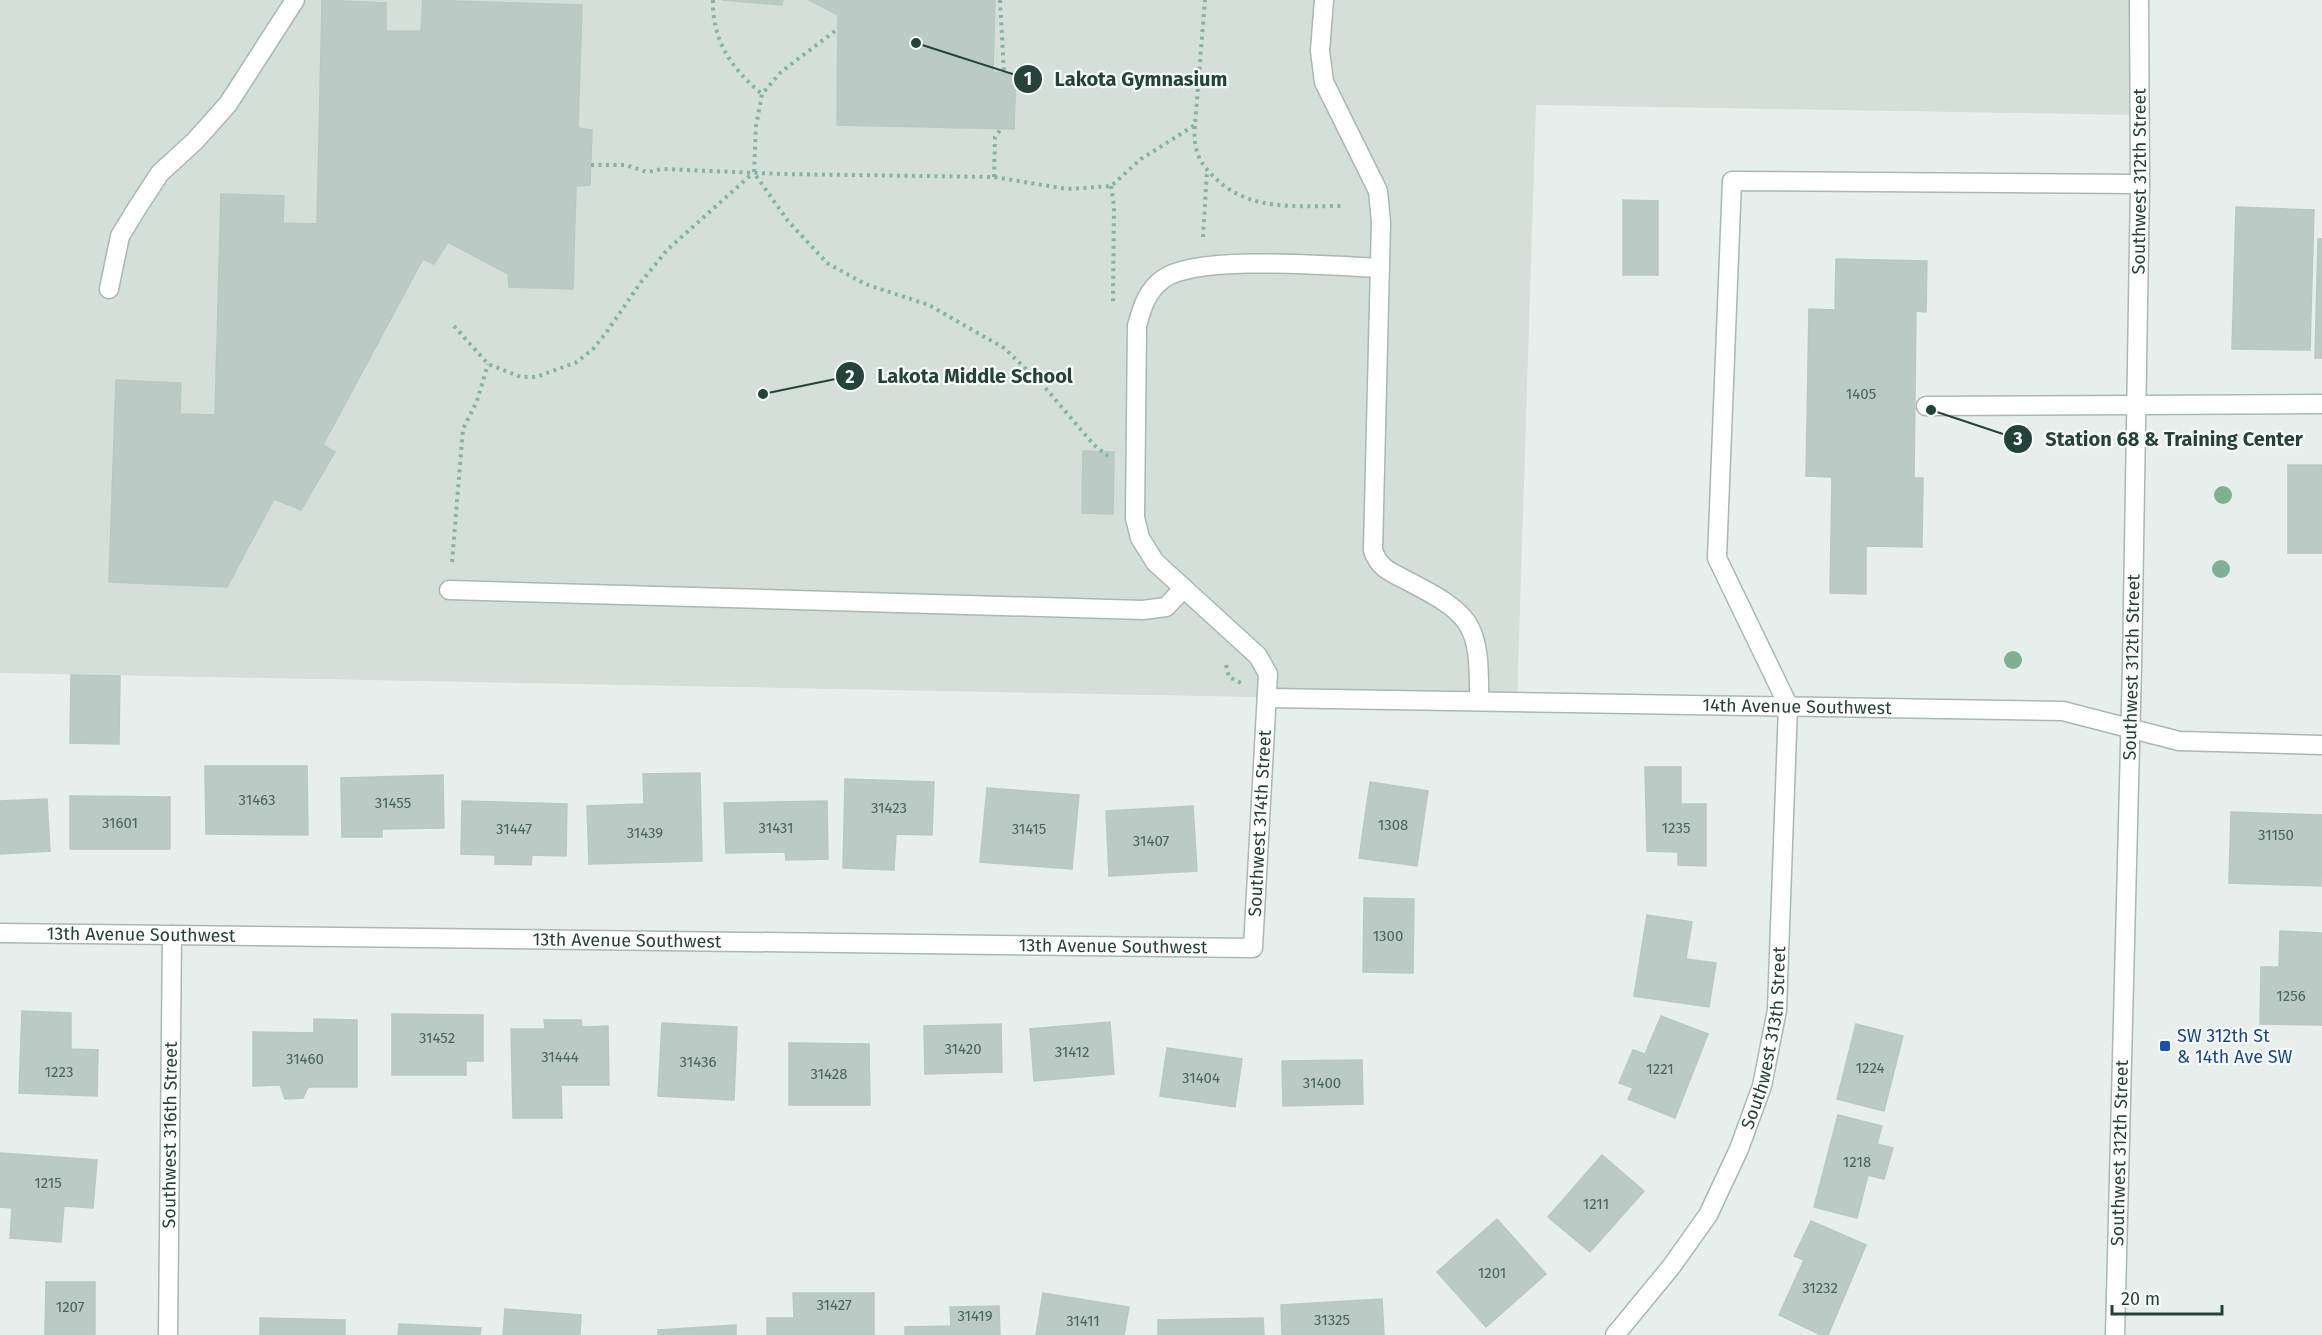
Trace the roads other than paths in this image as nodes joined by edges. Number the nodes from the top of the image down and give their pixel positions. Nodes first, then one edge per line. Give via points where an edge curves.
1 (295, 0) edge
2 (1324, 0) edge
3 (2139, 0) edge
4 (2140, 184) junction
5 (1380, 268) junction
6 (109, 289) dead end
7 (2135, 404) junction
8 (2322, 404) edge
9 (1926, 406) dead end
10 (1184, 588) junction
11 (449, 590) road end
12 (1268, 698) junction
13 (1479, 701) junction
14 (1788, 705) junction
15 (2128, 726) junction
16 (2322, 745) edge
17 (0, 933) edge
18 (172, 935) junction
19 (1253, 948) joint
20 (1619, 1334) edge
21 (168, 1335) edge
22 (2115, 1335) edge

1 - 6 street via 228,104 159,173 120,236
2 - 5 street via 1320,51 1324,82 1378,191
3 - 4 street, Southwest 312th Street
4 - 7 street, Southwest 312th Street
4 - 14 street via 1732,181 1717,558
5 - 10 street, Southwest 314th Street via 1186,269 1151,289 1137,326 1135,518 1140,538 1155,562
5 - 13 street via 1373,550 1382,566 1450,604 1471,625 1480,664
7 - 8 street
7 - 9 street
7 - 15 street, Southwest 312th Street
10 - 11 street via 1166,607 1143,610
10 - 12 street, Southwest 314th Street via 1258,656 1268,674
12 - 13 street, 14th Avenue Southwest
12 - 19 street, Southwest 314th Street
13 - 14 street, 14th Avenue Southwest
14 - 15 street, 14th Avenue Southwest via 2064,711
14 - 20 street, Southwest 313th Street via 1777,1010 1762,1086 1739,1149 1708,1215
15 - 16 street, 14th Avenue Southwest via 2179,741
15 - 22 street, Southwest 312th Street
17 - 18 street, 13th Avenue Southwest
18 - 19 street, 13th Avenue Southwest
18 - 21 street, Southwest 316th Street

